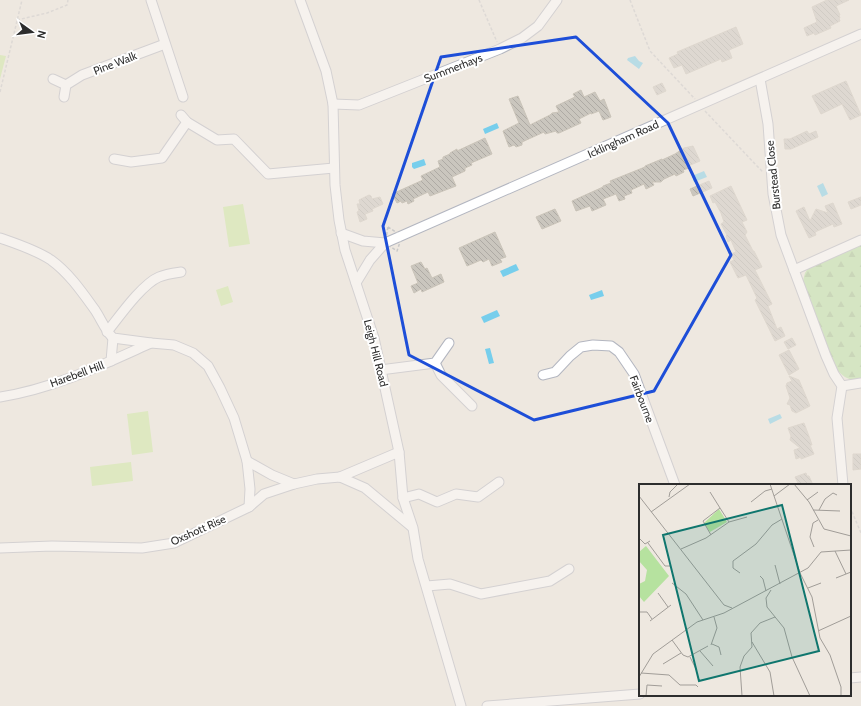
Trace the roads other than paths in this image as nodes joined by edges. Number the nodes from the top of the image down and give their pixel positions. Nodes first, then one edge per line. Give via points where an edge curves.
1 (151, 0) edge
2 (300, 0) edge
3 (557, 0) edge
4 (861, 34) edge
5 (165, 44) junction
6 (760, 79) junction
7 (53, 80) dead end
8 (66, 85) junction
9 (183, 97) dead end
10 (64, 98) dead end
11 (333, 104) junction
12 (180, 115) dead end
13 (187, 122) junction
14 (114, 159) dead end
15 (334, 168) junction
16 (341, 233) junction
17 (0, 238) edge
18 (861, 240) edge
19 (385, 243) junction
20 (794, 270) junction
21 (181, 272) dead end
22 (356, 283) junction
23 (110, 335) junction
24 (151, 343) junction
25 (449, 343) dead end
26 (112, 361) junction
27 (435, 363) junction
28 (380, 370) junction
29 (543, 375) dead end
30 (861, 383) edge
31 (842, 386) junction
32 (0, 397) edge
33 (472, 406) dead end
34 (399, 452) junction
35 (247, 461) junction
36 (340, 477) junction
37 (499, 482) dead end
38 (294, 484) junction
39 (675, 484) edge
40 (843, 484) edge
41 (403, 498) junction
42 (249, 507) junction
43 (413, 528) junction
44 (0, 548) edge
45 (569, 569) dead end
46 (427, 586) junction
47 (861, 677) edge
48 (851, 678) edge
49 (639, 694) edge
50 (461, 706) edge
51 (487, 706) edge

1 - 5 street
2 - 11 street, Leigh Hill Road via 326,71
3 - 11 street, Summerhays via 538,26 500,49 359,105
4 - 6 street, Icklingham Road
5 - 8 street, Pine Walk via 82,75
5 - 9 street
6 - 19 street, Icklingham Road
6 - 20 street, Burstead Close via 768,124 771,178 781,235
7 - 8 street
8 - 10 street
11 - 15 street, Leigh Hill Road
12 - 13 street
13 - 14 street via 162,158 131,162
13 - 15 street via 217,140 234,139 268,174
15 - 16 street, Leigh Hill Road
16 - 19 street, Icklingham Road via 363,241
16 - 22 street, Leigh Hill Road
17 - 23 street via 21,245 50,260 76,283
18 - 20 street
19 - 22 street, Icklingham Road via 370,260
20 - 31 street, Burstead Close via 826,356
21 - 23 street via 159,277 143,289 123,312
22 - 28 street, Leigh Hill Road via 372,331
23 - 24 street
23 - 26 street
24 - 26 street, Harebell Hill
24 - 35 street via 174,345 193,354 208,366 234,418
25 - 27 street
26 - 32 street, Harebell Hill via 21,394
27 - 28 street
27 - 33 street via 441,375
28 - 34 street, Leigh Hill Road
29 - 39 street, Fairbourne via 555,372 581,348 610,346 619,352 634,374
30 - 31 street
31 - 40 street via 837,418
34 - 36 street, Oxshott Rise
34 - 41 street, Leigh Hill Road
35 - 38 street
35 - 42 street
36 - 38 street, Oxshott Rise
36 - 43 street, Oxshott Rise via 365,488
37 - 41 street via 478,497 456,494 437,502 419,494
38 - 42 street, Oxshott Rise via 264,494
41 - 43 street, Leigh Hill Road
42 - 44 street, Oxshott Rise via 174,543 142,548
43 - 46 street, Leigh Hill Road via 418,559
45 - 46 street via 550,581 481,594 450,584
46 - 50 street, Leigh Hill Road
47 - 48 street
49 - 51 street

